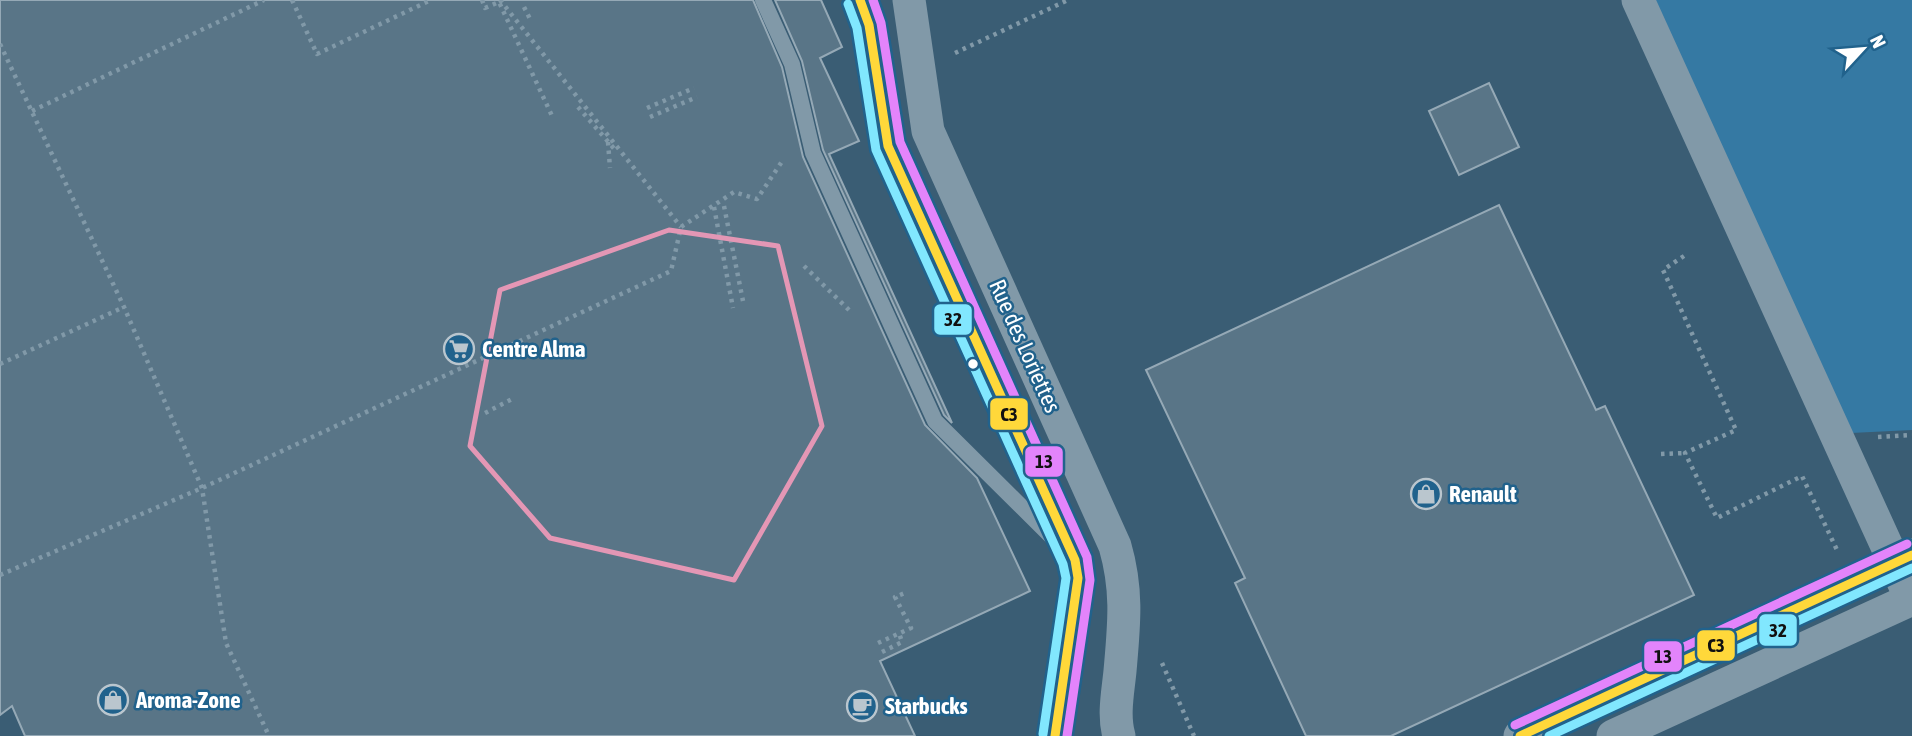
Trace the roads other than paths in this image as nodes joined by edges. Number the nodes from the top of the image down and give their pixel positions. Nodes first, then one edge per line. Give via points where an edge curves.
1 (763, 0) edge
2 (860, 0) edge
3 (909, 0) edge
4 (1638, 0) edge
5 (1903, 559) edge
6 (1075, 560) junction
7 (1912, 599) edge
8 (1055, 736) edge
9 (1119, 736) edge
10 (1520, 736) edge
11 (1613, 736) edge

1 - 6 lane via 792,64 813,153 935,421
2 - 6 street, Rue des Loriettes via 869,25 888,146
3 - 9 street, Rue des Loriettes via 928,131 1115,546 1125,596 1116,714
4 - 5 street
5 - 7 street
5 - 10 street
6 - 8 street, Rue des Loriettes via 1078,578
7 - 11 street

